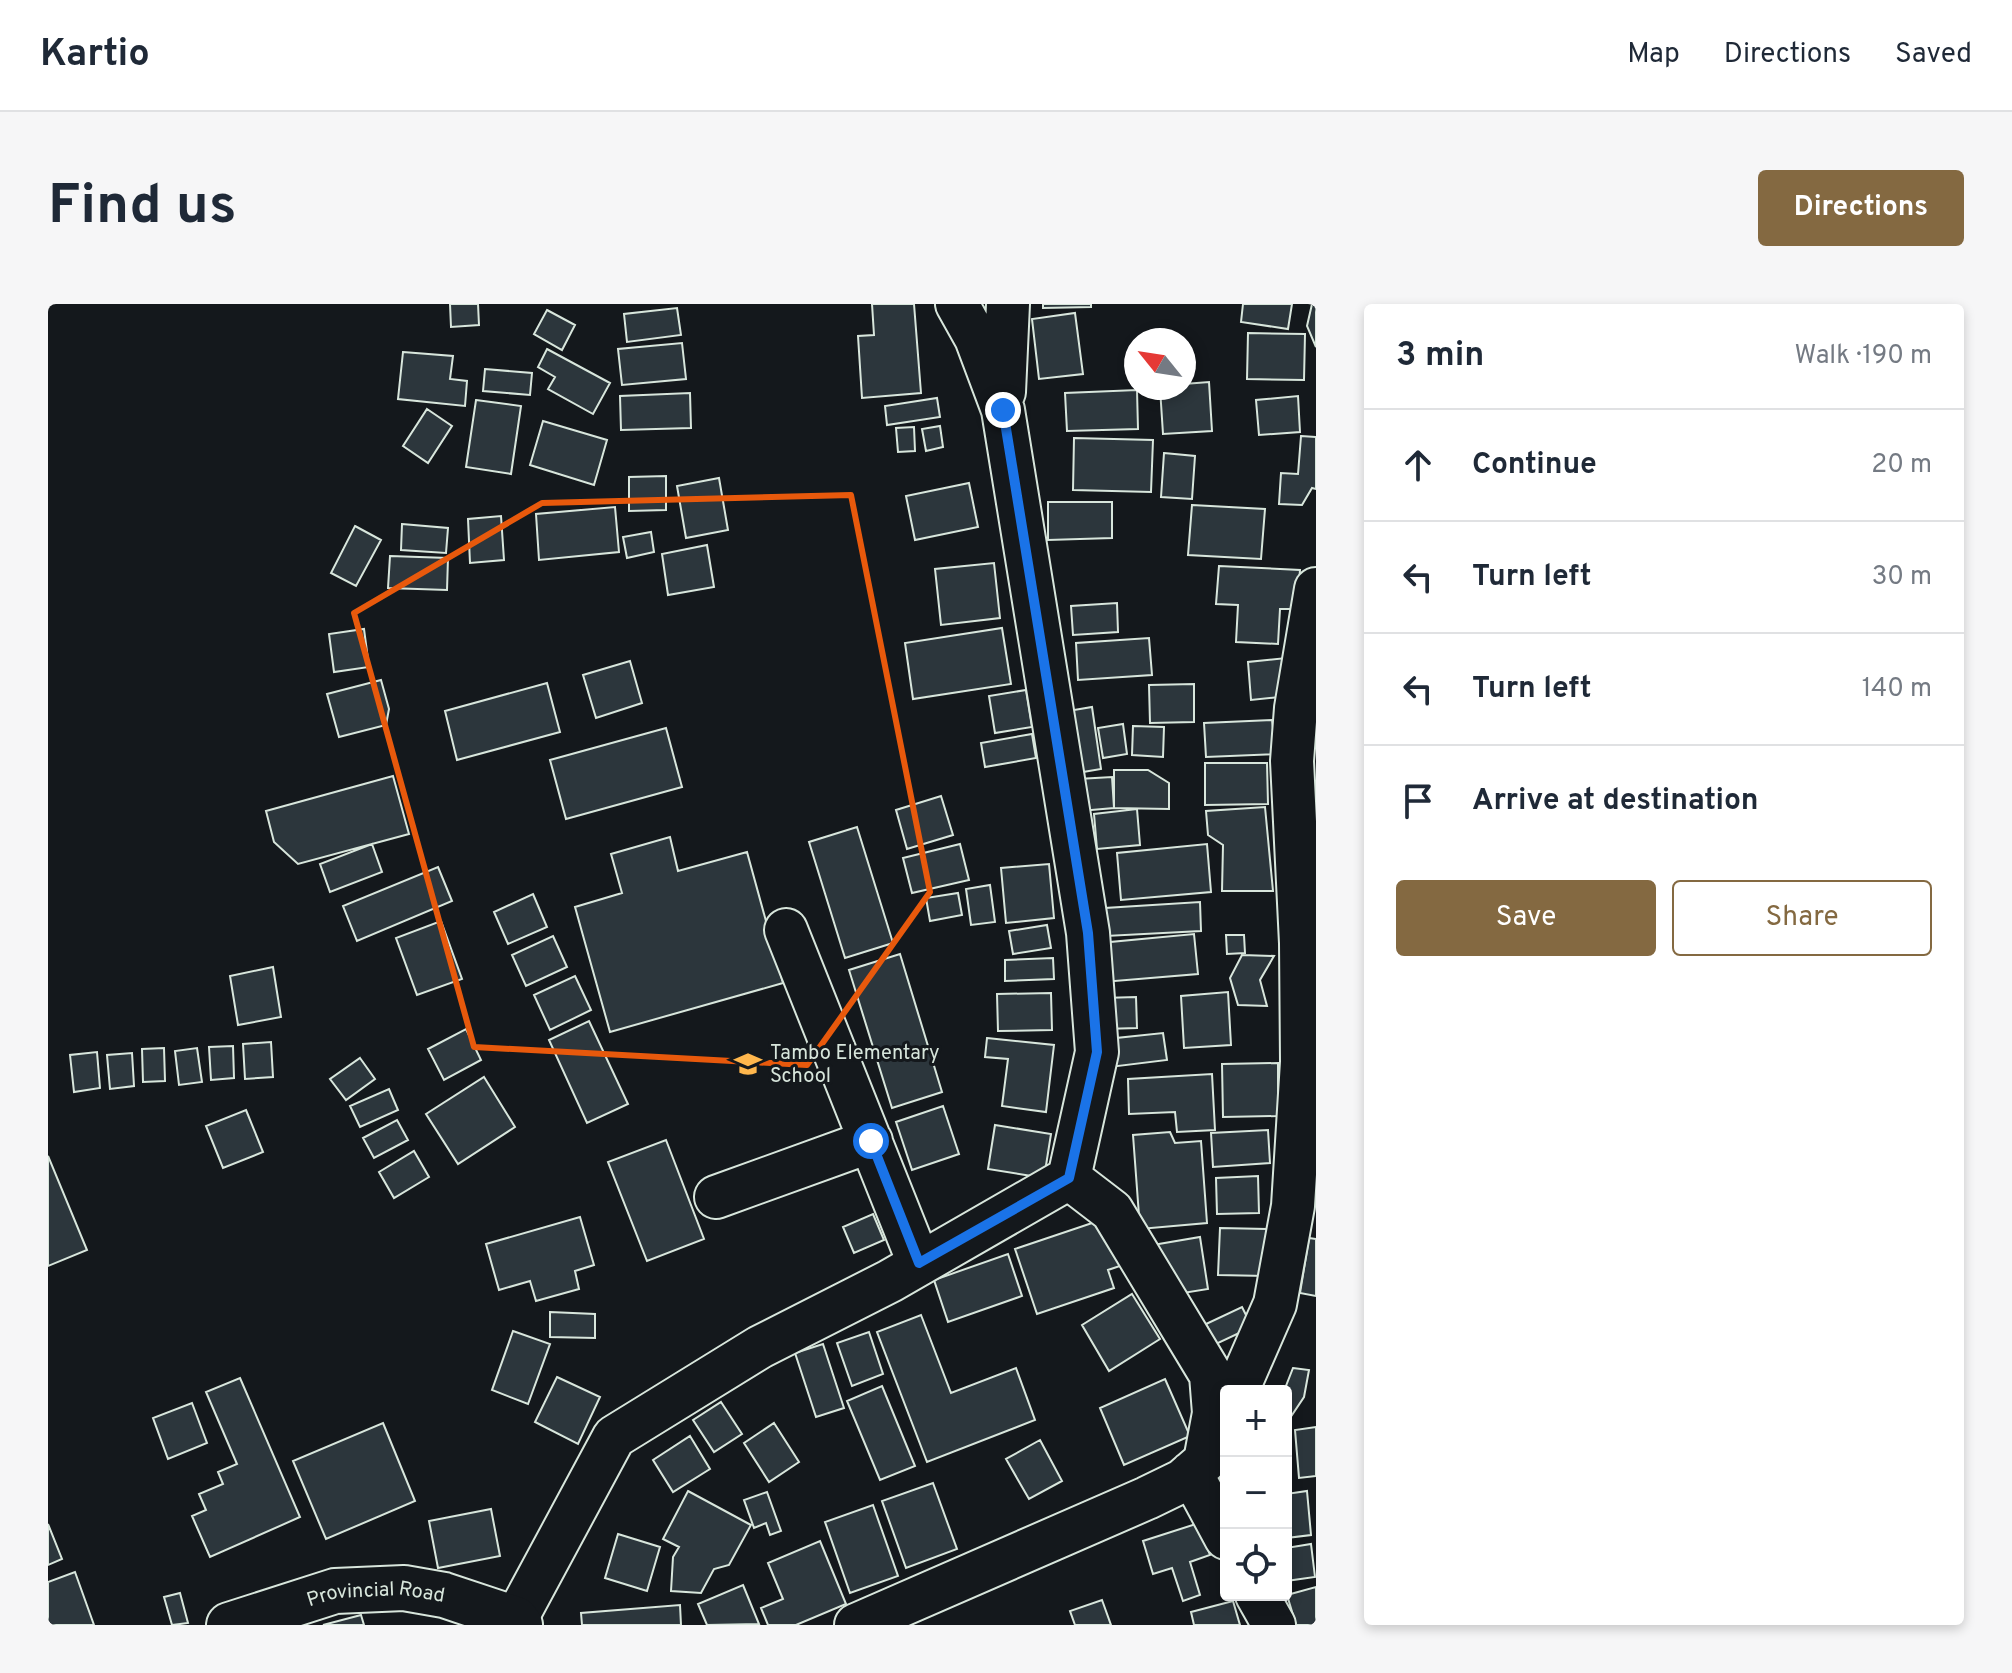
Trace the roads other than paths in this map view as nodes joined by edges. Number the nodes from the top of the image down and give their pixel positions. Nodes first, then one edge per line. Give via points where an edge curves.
1 (957, 304) edge
2 (1008, 304) edge
3 (1003, 410) junction
4 (1316, 589) edge
5 (786, 930) dead end
6 (871, 1141) junction
7 (1069, 1178) junction
8 (716, 1197) dead end
9 (919, 1263) junction
10 (1240, 1385) edge
11 (1218, 1418) edge
12 (1191, 1473) junction
13 (1221, 1529) edge
14 (1260, 1601) edge
15 (518, 1622) edge
16 (229, 1625) edge
17 (856, 1625) edge
18 (1274, 1625) edge

1 - 3 street
2 - 3 street
3 - 7 street via 1088,933 1097,1052
4 - 10 street via 1292,761 1302,1062 1293,1206 1275,1304
5 - 6 street
6 - 8 street
6 - 9 street
7 - 9 street
7 - 11 street via 1112,1211 1211,1375
9 - 15 street via 760,1347 614,1437
11 - 12 street via 1205,1461
12 - 13 street
12 - 17 street via 1147,1498
14 - 18 street
15 - 16 main road, Provincial Road via 444,1595 404,1588 335,1591

